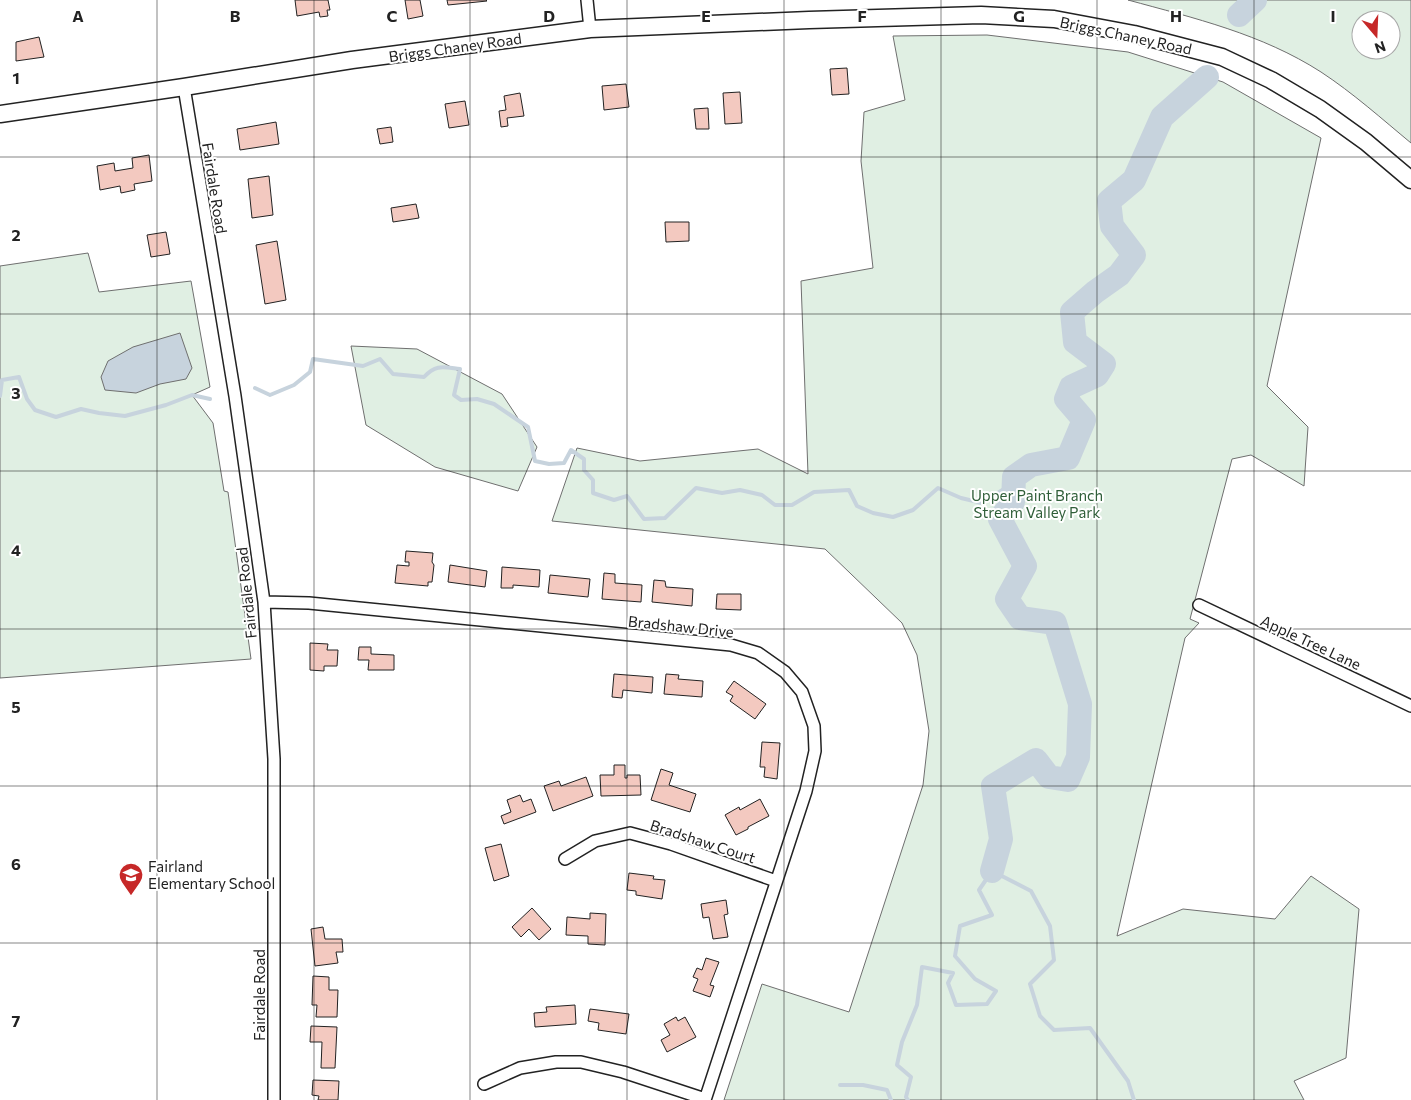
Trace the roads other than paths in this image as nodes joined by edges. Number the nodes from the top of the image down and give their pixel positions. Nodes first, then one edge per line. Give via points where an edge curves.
1 (587, 0) edge
2 (590, 29) junction
3 (184, 87) junction
4 (0, 114) edge
5 (1411, 180) edge
6 (264, 602) junction
7 (1198, 605) dead end
8 (1411, 706) edge
9 (565, 860) dead end
10 (776, 881) junction
11 (484, 1084) dead end
12 (274, 1100) edge
13 (705, 1100) edge

1 - 2 street
2 - 3 main road, Briggs Chaney Road via 352,60
2 - 5 main road, Briggs Chaney Road via 981,15 1054,19 1134,34 1222,57 1271,80 1320,109
3 - 4 main road, Briggs Chaney Road
3 - 6 street, Fairdale Road via 235,396
6 - 10 street, Bradshaw Drive via 309,603 731,645 758,653 786,672 802,692 814,726 815,751 806,791
6 - 12 street, Fairdale Road via 274,759
7 - 8 street, Apple Tree Lane
9 - 10 street, Bradshaw Court via 594,841 630,834 671,844
10 - 13 street, Bradshaw Drive
11 - 13 street via 520,1068 581,1062 623,1072

